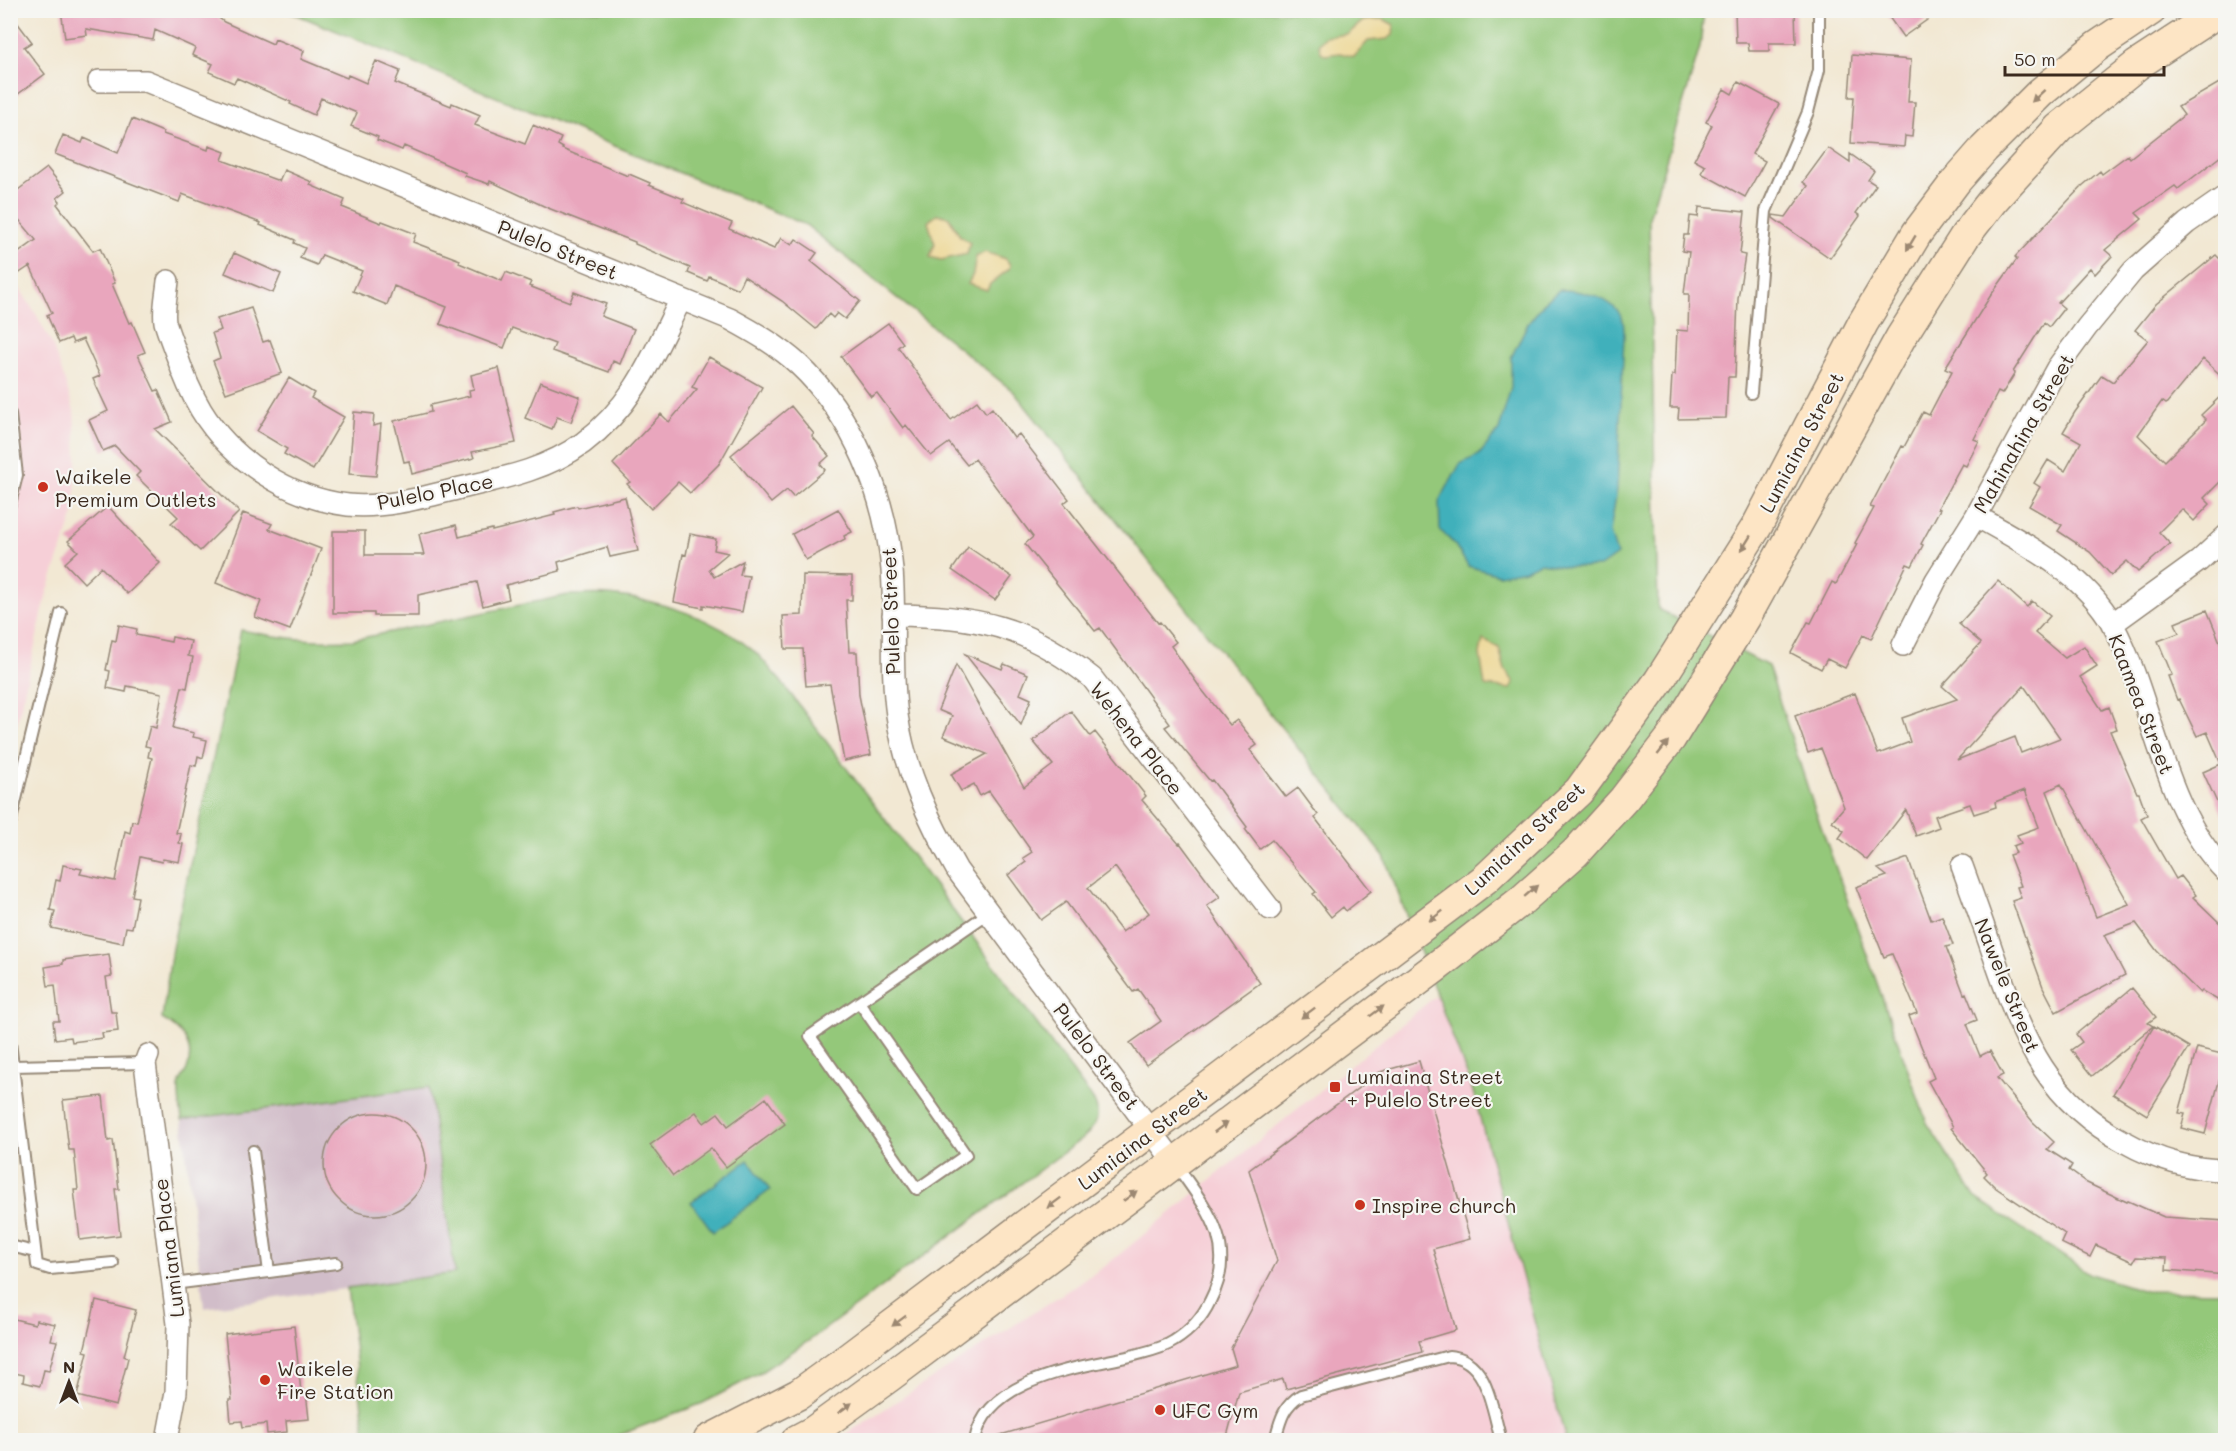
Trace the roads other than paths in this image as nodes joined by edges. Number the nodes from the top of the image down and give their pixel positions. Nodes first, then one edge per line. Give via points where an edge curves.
1 (1819, 10) edge
2 (2151, 10) edge
3 (2221, 10) edge
4 (99, 81) dead end
5 (2226, 196) edge
6 (168, 281) dead end
7 (681, 299) junction
8 (1751, 393) dead end
9 (10, 414) edge
10 (10, 504) edge
11 (1976, 516) junction
12 (2226, 536) edge
13 (61, 613) dead end
14 (893, 615) junction
15 (2112, 624) junction
16 (1903, 645) dead end
17 (10, 824) edge
18 (1962, 866) dead end
19 (2226, 872) edge
20 (1269, 909) dead end
21 (990, 912) junction
22 (859, 1002) junction
23 (10, 1042) edge
24 (147, 1059) joint
25 (13, 1066) junction
26 (1152, 1130) junction
27 (253, 1151) dead end
28 (1174, 1163) junction
29 (2226, 1170) edge
30 (10, 1246) edge
31 (35, 1251) junction
32 (113, 1263) dead end
33 (336, 1263) dead end
34 (268, 1272) junction
35 (173, 1284) junction
36 (167, 1440) edge
37 (709, 1440) edge
38 (797, 1440) edge
39 (975, 1440) edge
40 (1275, 1440) edge
41 (1501, 1440) edge

1 - 8 lane via 1819,70 1808,112 1766,211
2 -> 26 main road, Lumiaina Street via 2096,47 2040,93 1984,149 1917,232 1863,323 1757,526 1659,681 1579,791 1485,879
28 -> 3 main road, Lumiaina Street via 1436,967 1575,853 1671,738 1745,618 1901,337 1965,236 2060,128 2137,65
4 - 7 street, Pulelo Street via 146,81
5 - 11 street, Mahinahina Street via 2187,223 2133,272 2087,327 2056,368
6 - 7 street, Pulelo Place via 165,320 183,373 201,410 221,437 241,457 277,482 324,500 350,505 412,500 522,474 581,444 627,401
7 - 14 street, Pulelo Street via 770,341 826,395 852,435 881,510 891,562
9 - 10 lane via 17,475
11 - 15 street, Kaamea Street via 2062,569
11 - 16 street, Mahinahina Street via 1936,580
12 - 15 street via 2199,561
13 - 17 lane
14 - 20 street, Wehena Place via 962,618 1002,627 1067,658 1092,678
14 - 21 street, Pulelo Street via 897,717 917,793 957,870
15 - 19 street, Kaamea Street via 2176,793 2202,844
18 - 29 street, Nawele Street via 2021,1032 2058,1090 2082,1114 2141,1151 2173,1162
21 - 22 lane
21 - 26 street, Pulelo Street
22 - 22 lane via 810,1036 916,1189 966,1155
23 - 25 lane
24 - 25 lane
24 - 35 street, Lumiana Place
25 - 31 lane
26 - 28 street, Pulelo Street
26 -> 37 main road, Lumiaina Street via 799,1394
27 - 34 lane
38 -> 28 main road, Lumiaina Street via 890,1376
28 - 39 lane via 1214,1220 1222,1249 1218,1287 1205,1312 1172,1343 1036,1379 1012,1390 993,1407
30 - 31 lane
31 - 32 lane via 37,1265 50,1269
33 - 34 lane
34 - 35 lane
35 - 36 street, Lumiana Place via 177,1367
40 - 41 lane via 1283,1411 1301,1395 1449,1356 1469,1362 1480,1374

